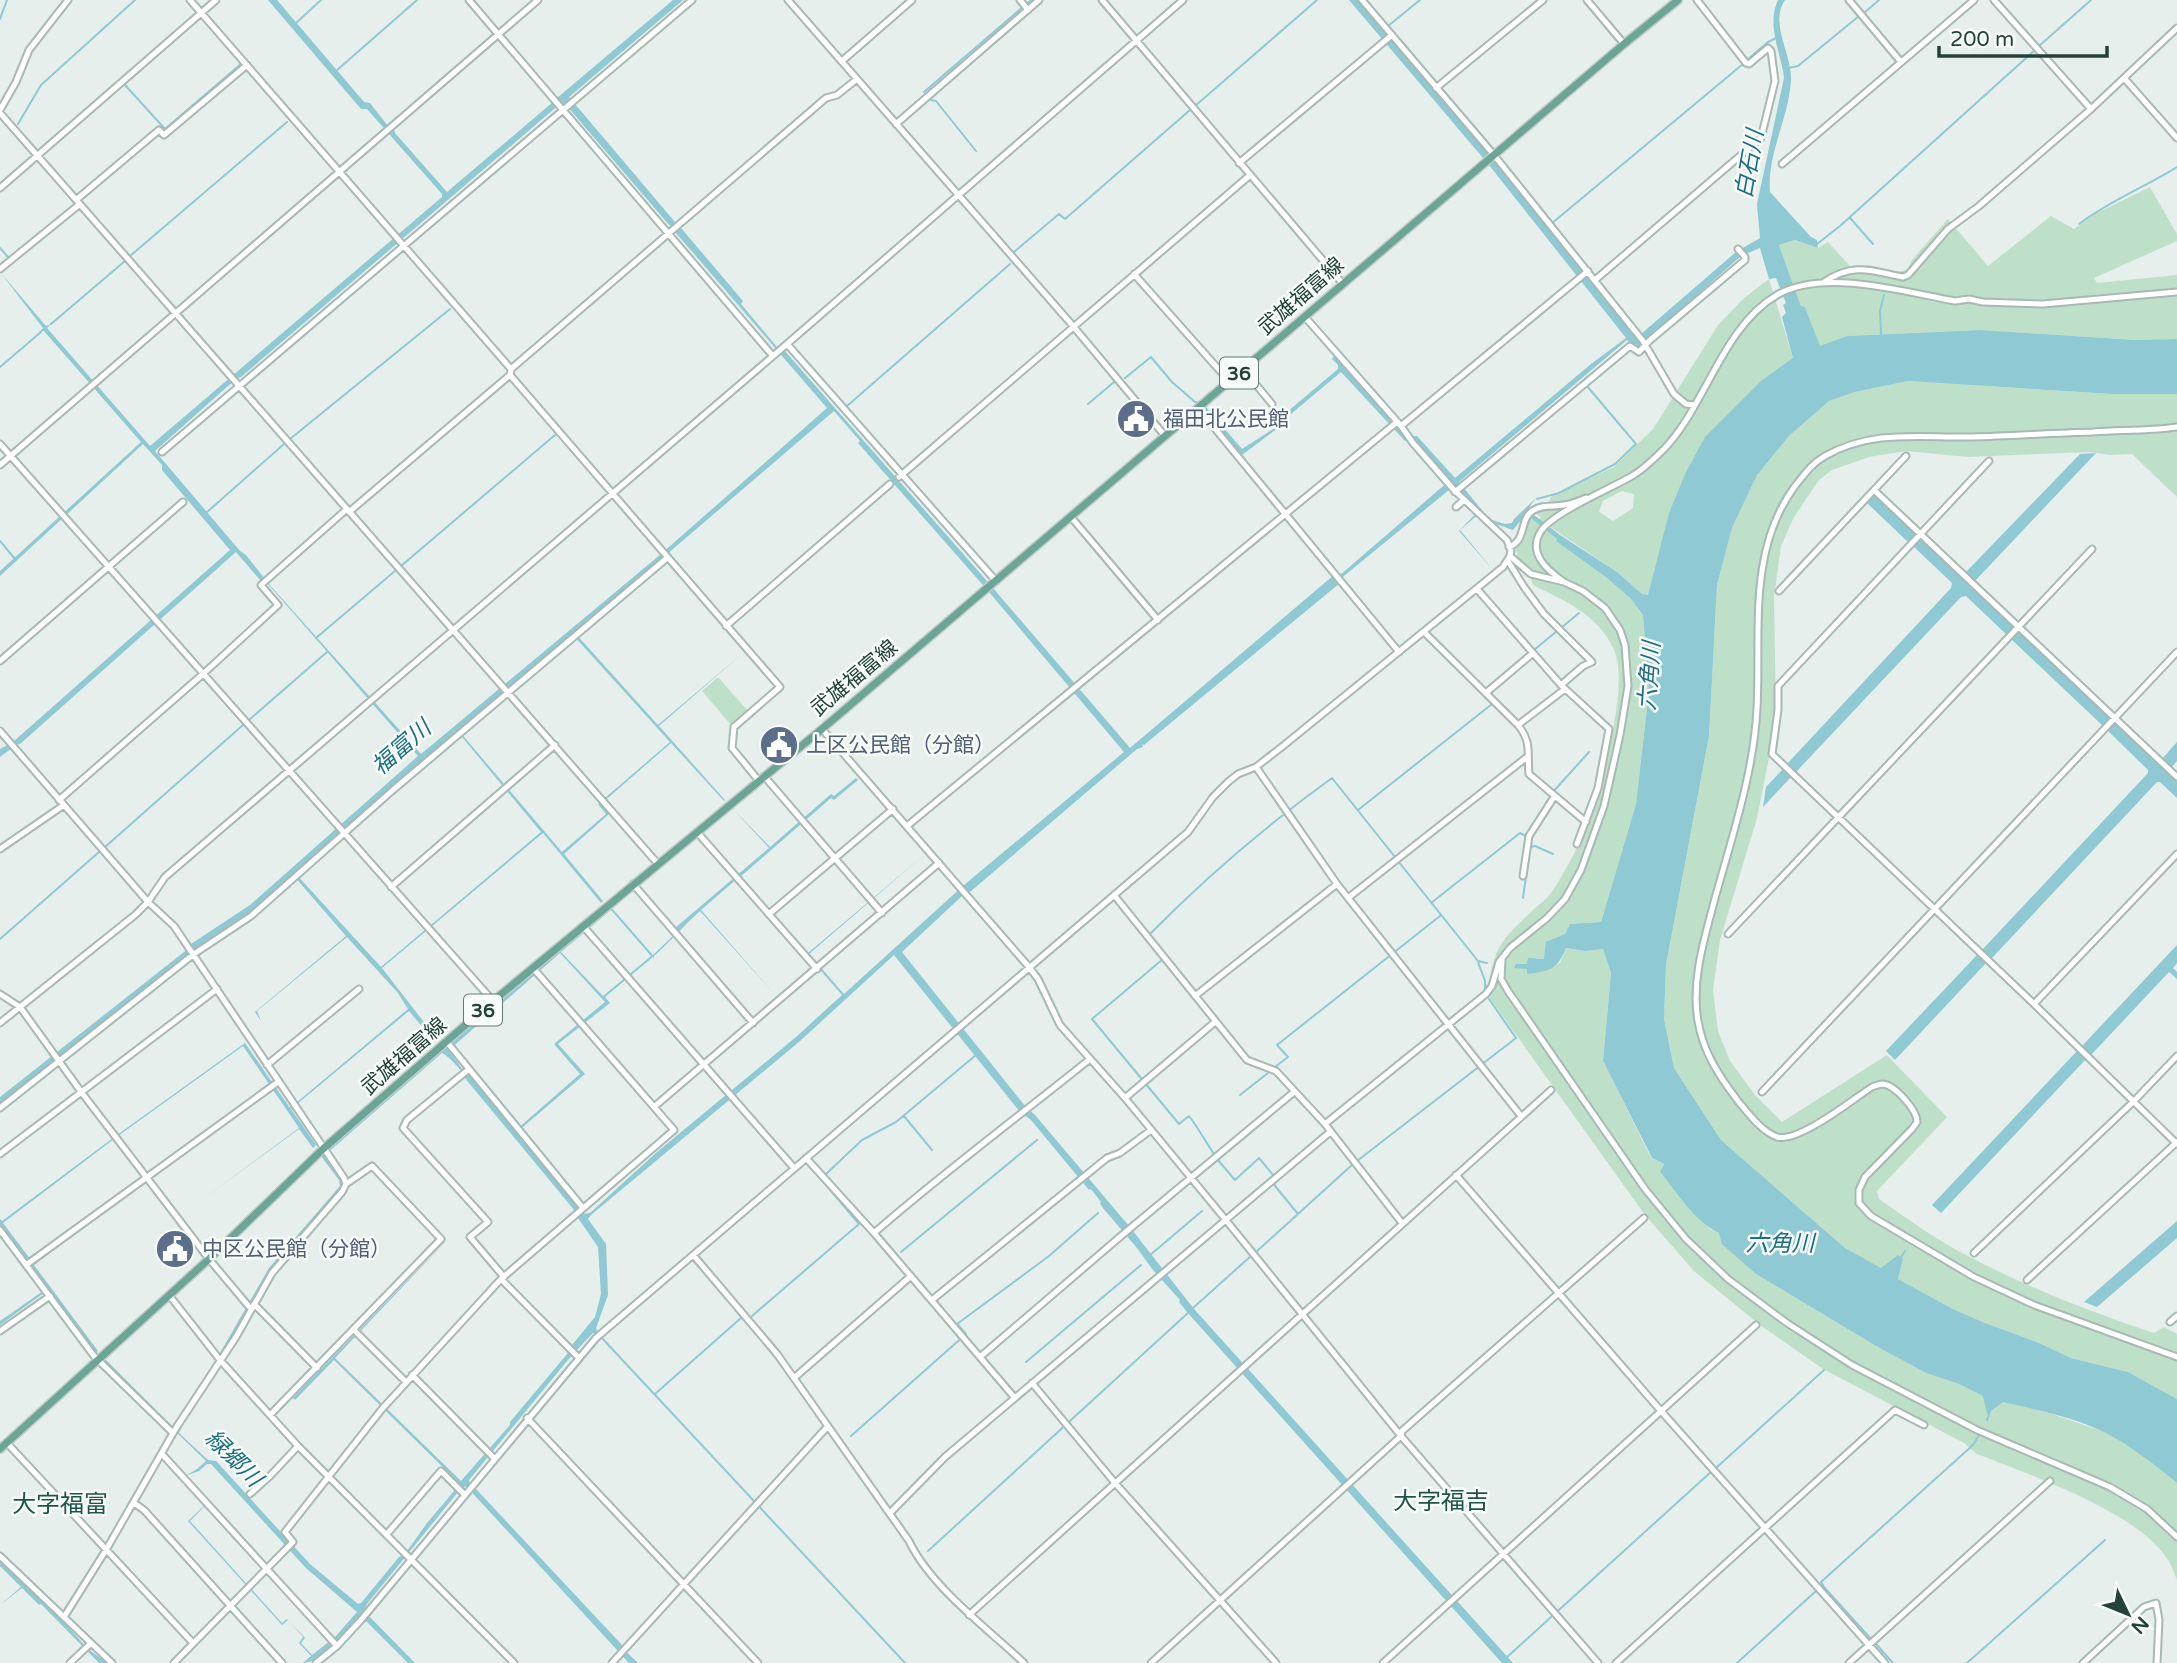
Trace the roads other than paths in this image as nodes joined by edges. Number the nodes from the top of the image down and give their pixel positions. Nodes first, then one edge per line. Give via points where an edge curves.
1 (68, 0) edge
2 (190, 0) edge
3 (216, 0) edge
4 (469, 0) edge
5 (538, 0) edge
6 (692, 0) edge
7 (788, 0) edge
8 (912, 0) edge
9 (1039, 0) edge
10 (1102, 0) edge
11 (1183, 0) edge
12 (1362, 0) edge
13 (1543, 0) edge
14 (1587, 0) edge
15 (1678, 0) edge
16 (1697, 0) edge
17 (1849, 0) edge
18 (1974, 0) edge
19 (1994, 0) edge
20 (1024, 5) edge
21 (202, 13) junction
22 (2177, 28) edge
23 (499, 34) junction
24 (1392, 36) junction
25 (1135, 41) junction
26 (1623, 44) junction
27 (842, 61) junction
28 (1901, 62) junction
29 (247, 65) junction
30 (2124, 78) junction
31 (857, 79) junction
32 (1437, 88) junction
33 (561, 106) junction
34 (2091, 109) junction
35 (0, 112) edge
36 (896, 124) junction
37 (2177, 138) edge
38 (1494, 155) junction
39 (38, 156) junction
40 (1239, 163) junction
41 (1782, 164) dead end
42 (340, 173) junction
43 (1249, 176) junction
44 (0, 188) edge
45 (957, 194) junction
46 (78, 202) junction
47 (673, 229) junction
48 (399, 241) junction
49 (1738, 249) dead end
50 (0, 269) edge
51 (1587, 272) junction
52 (1134, 274) junction
53 (1595, 280) junction
54 (1824, 282) junction
55 (1342, 284) junction
56 (2177, 292) edge
57 (174, 313) junction
58 (1305, 317) junction
59 (1073, 326) junction
60 (1644, 341) junction
61 (779, 350) junction
62 (1243, 369) junction
63 (511, 372) junction
64 (1229, 381) junction
65 (234, 382) junction
66 (1272, 404) dead end
67 (1694, 404) junction
68 (1198, 408) junction
69 (1396, 425) junction
70 (2177, 426) edge
71 (1165, 436) junction
72 (0, 444) edge
73 (163, 452) dead end
74 (11, 456) junction
75 (1906, 456) dead end
76 (1989, 461) dead end
77 (0, 465) edge
78 (900, 476) junction
79 (890, 484) dead end
80 (1874, 490) junction
81 (1455, 491) junction
82 (612, 493) junction
83 (1595, 495) junction
84 (1464, 500) junction
85 (183, 502) dead end
86 (1456, 507) dead end
87 (348, 510) junction
88 (1287, 514) junction
89 (1071, 517) junction
90 (1920, 533) junction
91 (1509, 547) junction
92 (2092, 549) dead end
93 (667, 558) junction
94 (1509, 558) junction
95 (108, 566) junction
96 (994, 582) junction
97 (1564, 582) junction
98 (1477, 589) junction
99 (1779, 591) dead end
100 (1158, 620) junction
101 (726, 626) junction
102 (2019, 626) junction
103 (452, 629) junction
104 (1424, 632) junction
105 (1399, 652) junction
106 (1532, 652) junction
107 (2177, 652) edge
108 (0, 661) edge
109 (203, 674) junction
110 (1563, 687) junction
111 (1485, 690) junction
112 (507, 692) junction
113 (2110, 722) junction
114 (1518, 725) junction
115 (822, 729) junction
116 (0, 732) edge
117 (555, 745) junction
118 (1526, 759) junction
119 (1256, 767) junction
120 (289, 771) junction
121 (2177, 777) edge
122 (761, 779) junction
123 (1552, 794) junction
124 (59, 800) junction
125 (64, 805) junction
126 (893, 809) junction
127 (1839, 817) junction
128 (1586, 822) junction
129 (907, 826) junction
130 (341, 830) junction
131 (697, 832) junction
132 (1577, 844) dead end
133 (0, 849) edge
134 (2177, 854) edge
135 (836, 858) junction
136 (939, 863) junction
137 (658, 864) junction
138 (1523, 876) dead end
139 (633, 884) junction
140 (1337, 884) junction
141 (391, 887) junction
142 (1114, 895) junction
143 (1348, 898) junction
144 (148, 902) junction
145 (1935, 909) junction
146 (771, 913) junction
147 (883, 914) junction
148 (585, 929) junction
149 (1728, 934) dead end
150 (192, 951) junction
151 (1502, 959) junction
152 (818, 967) junction
153 (1029, 967) junction
154 (535, 971) junction
155 (217, 989) junction
156 (359, 989) dead end
157 (0, 994) edge
158 (1195, 996) junction
159 (493, 1000) junction
160 (2034, 1004) junction
161 (20, 1007) junction
162 (1215, 1022) junction
163 (0, 1023) edge
164 (752, 1023) junction
165 (1449, 1025) junction
166 (449, 1045) junction
167 (2177, 1056) edge
168 (59, 1059) junction
169 (1090, 1059) junction
170 (704, 1064) junction
171 (267, 1065) junction
172 (466, 1072) junction
173 (274, 1084) junction
174 (1551, 1090) dead end
175 (1294, 1092) junction
176 (1762, 1092) dead end
177 (82, 1093) junction
178 (1125, 1098) junction
179 (2134, 1101) junction
180 (654, 1107) junction
181 (0, 1108) edge
182 (1521, 1116) junction
183 (1325, 1124) junction
184 (1151, 1130) junction
185 (1330, 1132) junction
186 (2177, 1143) edge
187 (325, 1151) junction
188 (0, 1154) edge
189 (806, 1157) junction
190 (794, 1168) junction
191 (1456, 1175) junction
192 (146, 1176) junction
193 (1190, 1178) junction
194 (346, 1184) junction
195 (580, 1210) junction
196 (1644, 1218) dead end
197 (1225, 1219) junction
198 (1402, 1223) junction
199 (0, 1230) edge
200 (874, 1233) junction
201 (1974, 1253) dead end
202 (694, 1256) junction
203 (209, 1259) junction
204 (26, 1265) junction
205 (911, 1276) junction
206 (502, 1278) junction
207 (2027, 1280) dead end
208 (47, 1292) junction
209 (1558, 1294) junction
210 (169, 1295) junction
211 (932, 1300) junction
212 (251, 1306) junction
213 (1302, 1314) junction
214 (2177, 1316) edge
215 (2170, 1322) dead end
216 (1756, 1325) dead end
217 (0, 1331) edge
218 (357, 1332) junction
219 (577, 1356) junction
220 (980, 1357) junction
221 (2177, 1357) edge
222 (98, 1359) junction
223 (220, 1360) junction
224 (317, 1368) junction
225 (412, 1375) junction
226 (794, 1378) junction
227 (406, 1382) junction
228 (1032, 1383) junction
229 (1014, 1397) junction
230 (1661, 1411) junction
231 (270, 1415) junction
232 (527, 1418) junction
233 (1924, 1425) dead end
234 (828, 1426) junction
235 (174, 1431) junction
236 (1401, 1436) junction
237 (7, 1443) junction
238 (298, 1446) junction
239 (0, 1449) edge
240 (162, 1454) junction
241 (491, 1455) junction
242 (329, 1476) junction
243 (2050, 1481) dead end
244 (1115, 1483) junction
245 (466, 1490) junction
246 (250, 1494) dead end
247 (134, 1503) junction
248 (890, 1513) junction
249 (1765, 1529) junction
250 (387, 1534) junction
251 (2177, 1537) edge
252 (106, 1550) junction
253 (408, 1555) junction
254 (1502, 1555) junction
255 (0, 1556) edge
256 (267, 1568) junction
257 (683, 1584) junction
258 (1220, 1600) junction
259 (229, 1605) junction
260 (969, 1615) junction
261 (64, 1617) junction
262 (1872, 1642) junction
263 (193, 1643) junction
264 (335, 1643) junction
265 (88, 1646) junction
266 (70, 1663) edge
267 (112, 1663) edge
268 (174, 1663) edge
269 (282, 1663) edge
270 (316, 1663) edge
271 (514, 1663) edge
272 (612, 1663) edge
273 (758, 1663) edge
274 (1024, 1663) edge
275 (1152, 1663) edge
276 (1276, 1663) edge
277 (1383, 1663) edge
278 (1598, 1663) edge
279 (1616, 1663) edge
280 (1849, 1663) edge
281 (1885, 1663) edge
282 (2083, 1663) edge
283 (2157, 1663) edge

1 - 35 street via 29,50
2 - 21 street
3 - 21 street
4 - 23 street
5 - 23 street
6 - 33 street via 575,100
7 - 27 street
8 - 27 street
9 - 20 street
10 - 25 street
11 - 25 street
12 - 24 street
13 - 32 street
14 - 26 street
15 - 26 main road, 武雄福富線 / 36
16 - 53 street via 1745,62 1749,64 1768,48 1775,81 1761,138
17 - 28 street
18 - 28 street
19 - 34 street
20 - 36 street
21 - 29 street
21 - 39 street
22 - 30 street
23 - 33 street
23 - 42 street
24 - 32 street
24 - 40 street
25 - 40 street
25 - 45 street
26 - 38 main road, 武雄福富線 / 36
27 - 31 street
28 - 41 street
29 - 42 street
29 - 46 street via 164,135 159,130
30 - 34 street
30 - 37 street
31 - 36 street
31 - 47 street via 826,98
32 - 38 street
33 - 47 street
33 - 48 street
34 - 54 street via 1948,229 1909,275 1869,268
35 - 39 street
36 - 45 street
38 - 51 street
38 - 55 main road, 武雄福富線 / 36
39 - 44 street
39 - 46 street
40 - 43 street
42 - 48 street
42 - 57 street
43 - 52 street
43 - 55 street
45 - 59 street
45 - 61 street
46 - 50 street
46 - 57 street
47 - 61 street
47 - 63 street
48 - 63 street
48 - 65 street
49 - 60 street via 1745,260
51 - 53 street
51 - 69 street
52 - 59 street
52 - 64 street
53 - 60 street
54 - 56 street via 1955,301 2043,304
54 - 67 street via 1776,296 1755,314
55 - 58 main road, 武雄福富線 / 36
57 - 65 street
57 - 74 street
58 - 62 main road, 武雄福富線 / 36
58 - 69 street
59 - 71 street
59 - 78 street
60 - 67 street via 1674,394 1686,404
60 - 81 street via 1639,352 1630,346
61 - 78 street
61 - 82 street
62 - 64 main road, 武雄福富線 / 36
62 - 66 street
63 - 82 street
63 - 87 street
64 - 68 main road, 武雄福富線 / 36
65 - 73 street
65 - 87 street
67 - 83 street via 1657,456
68 - 71 main road, 武雄福富線 / 36
68 - 88 street
69 - 81 street
69 - 88 street
70 - 221 street via 1970,437 1886,436 1826,456 1803,476 1780,512 1763,566 1753,743 1707,928 1696,993 1704,1048 1716,1072 1747,1111 1776,1137 1806,1130 1881,1084 1892,1088 1914,1110 1917,1122 1912,1129 1861,1184 1859,1203 1871,1216 1974,1277 2034,1305
71 - 89 main road, 武雄福富線 / 36
72 - 74 street
74 - 77 street
74 - 95 street
75 - 80 street
76 - 90 street
78 - 96 street
79 - 101 street
80 - 90 street
80 - 99 street
81 - 84 street
82 - 93 street
82 - 103 street
83 - 91 street via 1529,514 1522,537
83 - 97 street via 1552,520 1537,540 1537,555
84 - 86 street
84 - 91 street
85 - 95 street
87 - 103 street
87 - 109 street via 261,586 278,605
88 - 100 street
88 - 105 street
89 - 96 main road, 武雄福富線 / 36
89 - 100 street
90 - 102 street
90 - 127 street via 1778,686 1772,754
91 - 94 street
92 - 102 street
93 - 101 street
93 - 112 street
94 - 97 street via 1531,574
94 - 98 street
94 - 110 street via 1524,587 1592,662
95 - 108 street
95 - 109 street
96 - 115 main road, 武雄福富線 / 36
97 - 151 street via 1595,600 1620,630 1628,663 1625,710 1604,806 1574,885 1547,918
98 - 104 street
98 - 106 street
100 - 129 street
101 - 122 street via 780,687 734,727 732,748
102 - 113 street
102 - 127 street
103 - 112 street
103 - 120 street
104 - 105 street
104 - 111 street
105 - 119 street
106 - 110 street
106 - 111 street
107 - 113 street
109 - 120 street
109 - 124 street
110 - 114 street
110 - 128 street via 1609,729
111 - 114 street
112 - 117 street
112 - 130 street
113 - 121 street
113 - 145 street
114 - 118 street via 1529,743
115 - 122 main road, 武雄福富線 / 36
115 - 126 street
116 - 124 street
117 - 137 street
117 - 141 street
118 - 123 street via 1529,774
118 - 143 street
119 - 140 street
119 - 142 street via 1228,782 1188,832
120 - 130 street
120 - 144 street via 165,877
122 - 131 main road, 武雄福富線 / 36
122 - 135 street
123 - 128 street
123 - 138 street via 1529,836
124 - 125 street
125 - 133 street
125 - 144 street
126 - 129 street
126 - 135 street
127 - 145 street
127 - 149 street
128 - 132 street
129 - 136 street
130 - 141 street
130 - 150 street via 251,916
131 - 137 main road, 武雄福富線 / 36
131 - 146 street
134 - 160 street
135 - 146 street
135 - 147 street
136 - 147 street
136 - 153 street
137 - 139 main road, 武雄福富線 / 36
139 - 148 main road, 武雄福富線 / 36
139 - 164 street
140 - 143 street
140 - 158 street
141 - 159 street
142 - 153 street
142 - 158 street
143 - 165 street
144 - 150 street
144 - 161 street
145 - 160 street
145 - 176 street
146 - 152 street
147 - 152 street
148 - 154 main road, 武雄福富線 / 36
148 - 170 street
150 - 155 street
150 - 168 street
151 - 165 street via 1486,994
151 - 251 street via 1504,985 1645,1189 1686,1239 1728,1279 1852,1365 1977,1430 2110,1487 2147,1509
152 - 164 street
153 - 169 street via 1060,1025
153 - 189 street
154 - 159 main road, 武雄福富線 / 36
154 - 180 street
155 - 171 street
155 - 177 street
156 - 171 street
157 - 161 street
158 - 162 street
159 - 166 main road, 武雄福富線 / 36
160 - 179 street
161 - 163 street
161 - 168 street
162 - 175 street via 1247,1060 1276,1071
162 - 178 street
164 - 170 street
165 - 182 street
165 - 183 street
166 - 172 street
166 - 187 main road, 武雄福富線 / 36
167 - 179 street
168 - 177 street
168 - 181 street
169 - 178 street
169 - 200 street
170 - 180 street
170 - 190 street
171 - 173 street
172 - 195 street
172 - 206 street via 403,1128 488,1222 470,1237
173 - 187 street
173 - 192 street
174 - 182 street
175 - 183 street
175 - 193 street
177 - 188 street
177 - 192 street
178 - 184 street
179 - 186 street
179 - 201 street
180 - 195 street via 674,1130
182 - 191 street
183 - 185 street
184 - 193 street
184 - 211 street via 1107,1158
185 - 197 street
185 - 198 street
186 - 207 street
187 - 194 street
187 - 203 main road, 武雄福富線 / 36
189 - 190 street
189 - 200 street
190 - 202 street
191 - 198 street
191 - 209 street
192 - 203 street
192 - 204 street
193 - 197 street
193 - 220 street
194 - 212 street via 272,1273
194 - 218 street via 372,1166 441,1239
195 - 206 street
196 - 209 street
197 - 213 street
197 - 228 street
198 - 213 street
199 - 204 street
200 - 205 street
202 - 219 street
202 - 226 street
203 - 210 main road, 武雄福富線 / 36
203 - 212 street
204 - 208 street
205 - 211 street
205 - 226 street
206 - 219 street
206 - 225 street
208 - 217 street
208 - 222 street
209 - 230 street
209 - 236 street
210 - 222 main road, 武雄福富線 / 36
210 - 223 street
211 - 220 street
212 - 223 street
212 - 224 street
213 - 236 street
213 - 244 street
214 - 215 street
216 - 230 street
218 - 224 street
218 - 227 street
219 - 232 street
220 - 229 street
222 - 235 street
222 - 237 main road, 武雄福富線 / 36
223 - 231 street
223 - 235 street
224 - 231 street
225 - 227 street
225 - 241 street
226 - 234 street
227 - 242 street
228 - 229 street
228 - 244 street
229 - 248 street
230 - 249 street
230 - 254 street
231 - 238 street
232 - 241 street
232 - 257 street
233 - 249 street via 1895,1410
234 - 248 street
234 - 257 street
235 - 240 street
236 - 254 street
236 - 258 street
237 - 239 main road, 武雄福富線 / 36
237 - 252 street
238 - 242 street
238 - 246 street
240 - 247 street
240 - 256 street
241 - 245 street
242 - 250 street
242 - 256 street via 285,1532 293,1542
243 - 262 street
244 - 258 street
244 - 260 street
245 - 250 street via 441,1471
245 - 253 street
247 - 252 street
247 - 259 street
248 - 260 street via 916,1555
249 - 262 street
249 - 279 street
250 - 253 street
252 - 261 street
252 - 263 street
253 - 264 street via 361,1620
253 - 271 street
254 - 277 street
254 - 278 street
255 - 261 street
256 - 259 street
256 - 264 street
257 - 272 street
257 - 273 street
258 - 275 street
258 - 276 street
259 - 263 street
259 - 269 street
260 - 274 street
261 - 265 street
262 - 280 street
262 - 281 street
263 - 268 street
264 - 270 street
265 - 266 street
265 - 267 street
282 - 283 street via 2144,1607 2155,1603

